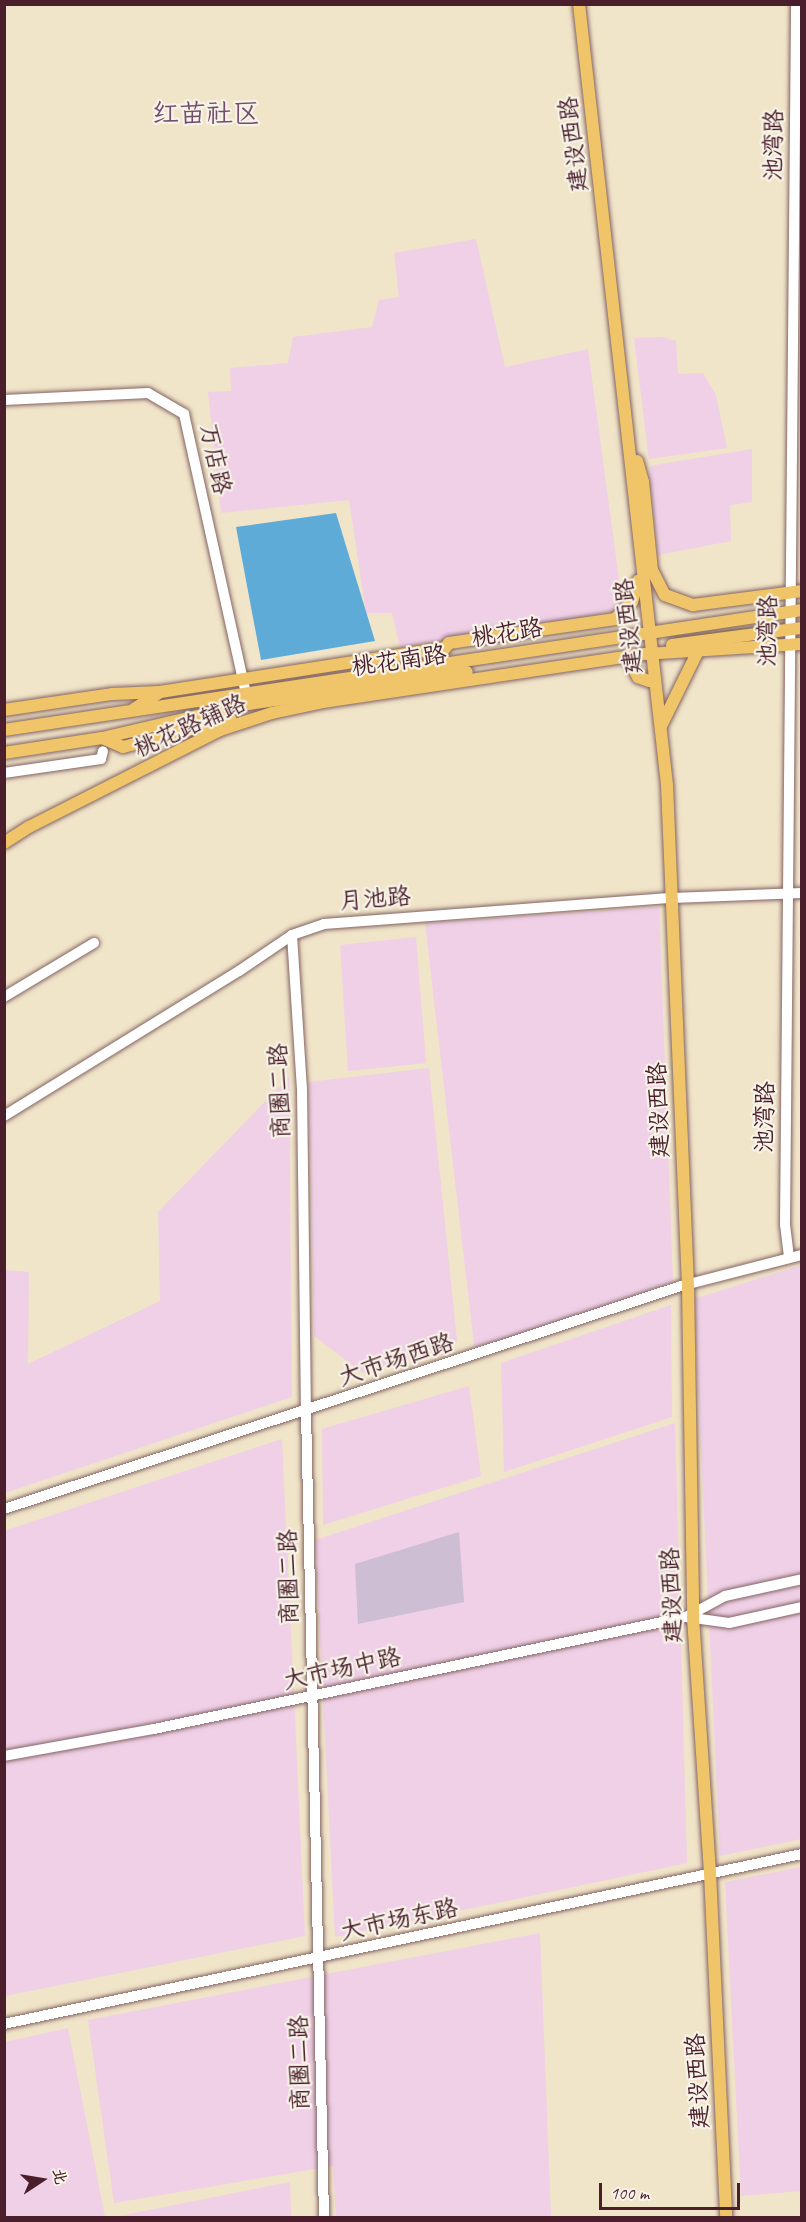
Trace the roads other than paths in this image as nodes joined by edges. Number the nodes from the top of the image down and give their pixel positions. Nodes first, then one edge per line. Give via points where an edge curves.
1 (574, 4) edge
2 (579, 4) edge
3 (796, 4) edge
4 (797, 374) edge
5 (4, 400) edge
6 (628, 429) junction
7 (638, 581) junction
8 (795, 592) edge
9 (795, 611) edge
10 (795, 629) edge
11 (647, 633) junction
12 (788, 644) junction
13 (801, 644) edge
14 (445, 648) junction
15 (649, 651) junction
16 (698, 651) junction
17 (627, 657) junction
18 (430, 672) junction
19 (242, 679) junction
20 (649, 681) junction
21 (160, 692) junction
22 (246, 694) junction
23 (4, 710) edge
24 (130, 711) junction
25 (661, 727) junction
26 (4, 730) edge
27 (165, 736) junction
28 (102, 738) junction
29 (104, 751) dead end
30 (4, 753) edge
31 (170, 756) junction
32 (4, 773) edge
33 (4, 843) edge
34 (788, 893) junction
35 (801, 893) edge
36 (668, 898) junction
37 (292, 935) junction
38 (94, 943) dead end
39 (4, 997) edge
40 (4, 1116) edge
41 (801, 1255) edge
42 (789, 1257) junction
43 (684, 1285) junction
44 (306, 1411) junction
45 (4, 1509) edge
46 (801, 1579) edge
47 (801, 1607) edge
48 (691, 1616) junction
49 (312, 1696) junction
50 (4, 1756) edge
51 (801, 1854) edge
52 (706, 1873) junction
53 (318, 1958) junction
54 (4, 2024) edge
55 (324, 2217) edge
56 (719, 2217) edge
57 (726, 2217) edge

1 - 7 main road, 建设西路
2 - 6 main road, 建设西路
3 - 4 street, 池湾路
4 - 8 street, 池湾路
5 - 19 street, 万店路 via 148,393 184,414
6 - 8 main road via 643,482 652,570 665,595 693,605
6 - 11 main road, 建设西路
7 - 11 main road, 建设西路
7 - 14 main road via 632,602 615,619 449,644
8 - 9 street, 池湾路
9 - 10 street, 池湾路
9 - 11 main road, 桃花路
10 - 12 street, 池湾路
10 - 15 main road, 桃花南路
11 - 15 main road, 建设西路
11 - 18 main road, 桃花路
12 - 13 main road, 桃花路辅路
12 - 16 main road, 桃花路辅路
12 - 34 street, 池湾路
14 - 18 main road
14 - 19 main road
15 - 16 main road, 桃花路辅路
15 - 17 main road, 桃花路辅路
15 - 18 main road, 桃花南路
15 - 20 main road, 建设西路
15 - 25 main road, 建设西路
16 - 25 main road
17 - 20 main road via 638,677
17 - 31 main road, 桃花路辅路 via 272,713 220,730
18 - 22 main road, 桃花路
18 - 27 main road
18 - 28 main road, 桃花南路 via 248,704
19 - 21 main road
19 - 22 street, 万店路
20 - 36 main road, 建设西路
21 - 23 main road via 113,694
21 - 24 main road
22 - 24 main road, 桃花路
24 - 26 main road, 桃花路
25 - 36 main road, 建设西路 via 667,784
27 - 28 main road via 123,747
27 - 31 street
28 - 30 main road, 桃花南路
29 - 32 street via 101,759
31 - 33 main road, 桃花路辅路
34 - 35 street, 月池路
34 - 36 street, 月池路
34 - 42 street, 池湾路 via 784,1225
36 - 37 street, 月池路 via 324,924
36 - 43 main road, 建设西路
37 - 40 street, 月池路
37 - 44 street, 商圈二路 via 302,1088
38 - 39 street
41 - 42 street, 大市场西路
42 - 43 street, 大市场西路
43 - 44 street, 大市场西路
43 - 48 main road, 建设西路
44 - 45 street, 大市场西路
44 - 49 street, 商圈二路
46 - 48 street, 大市场中路 via 725,1596
47 - 48 street, 大市场中路 via 729,1623
48 - 49 street, 大市场中路
48 - 52 main road, 建设西路
49 - 50 street, 大市场中路
49 - 53 street, 商圈二路
51 - 52 street, 大市场东路
52 - 53 street, 大市场东路
52 - 56 main road, 建设西路
52 - 57 main road, 建设西路
53 - 54 street, 大市场东路
53 - 55 street, 商圈二路

